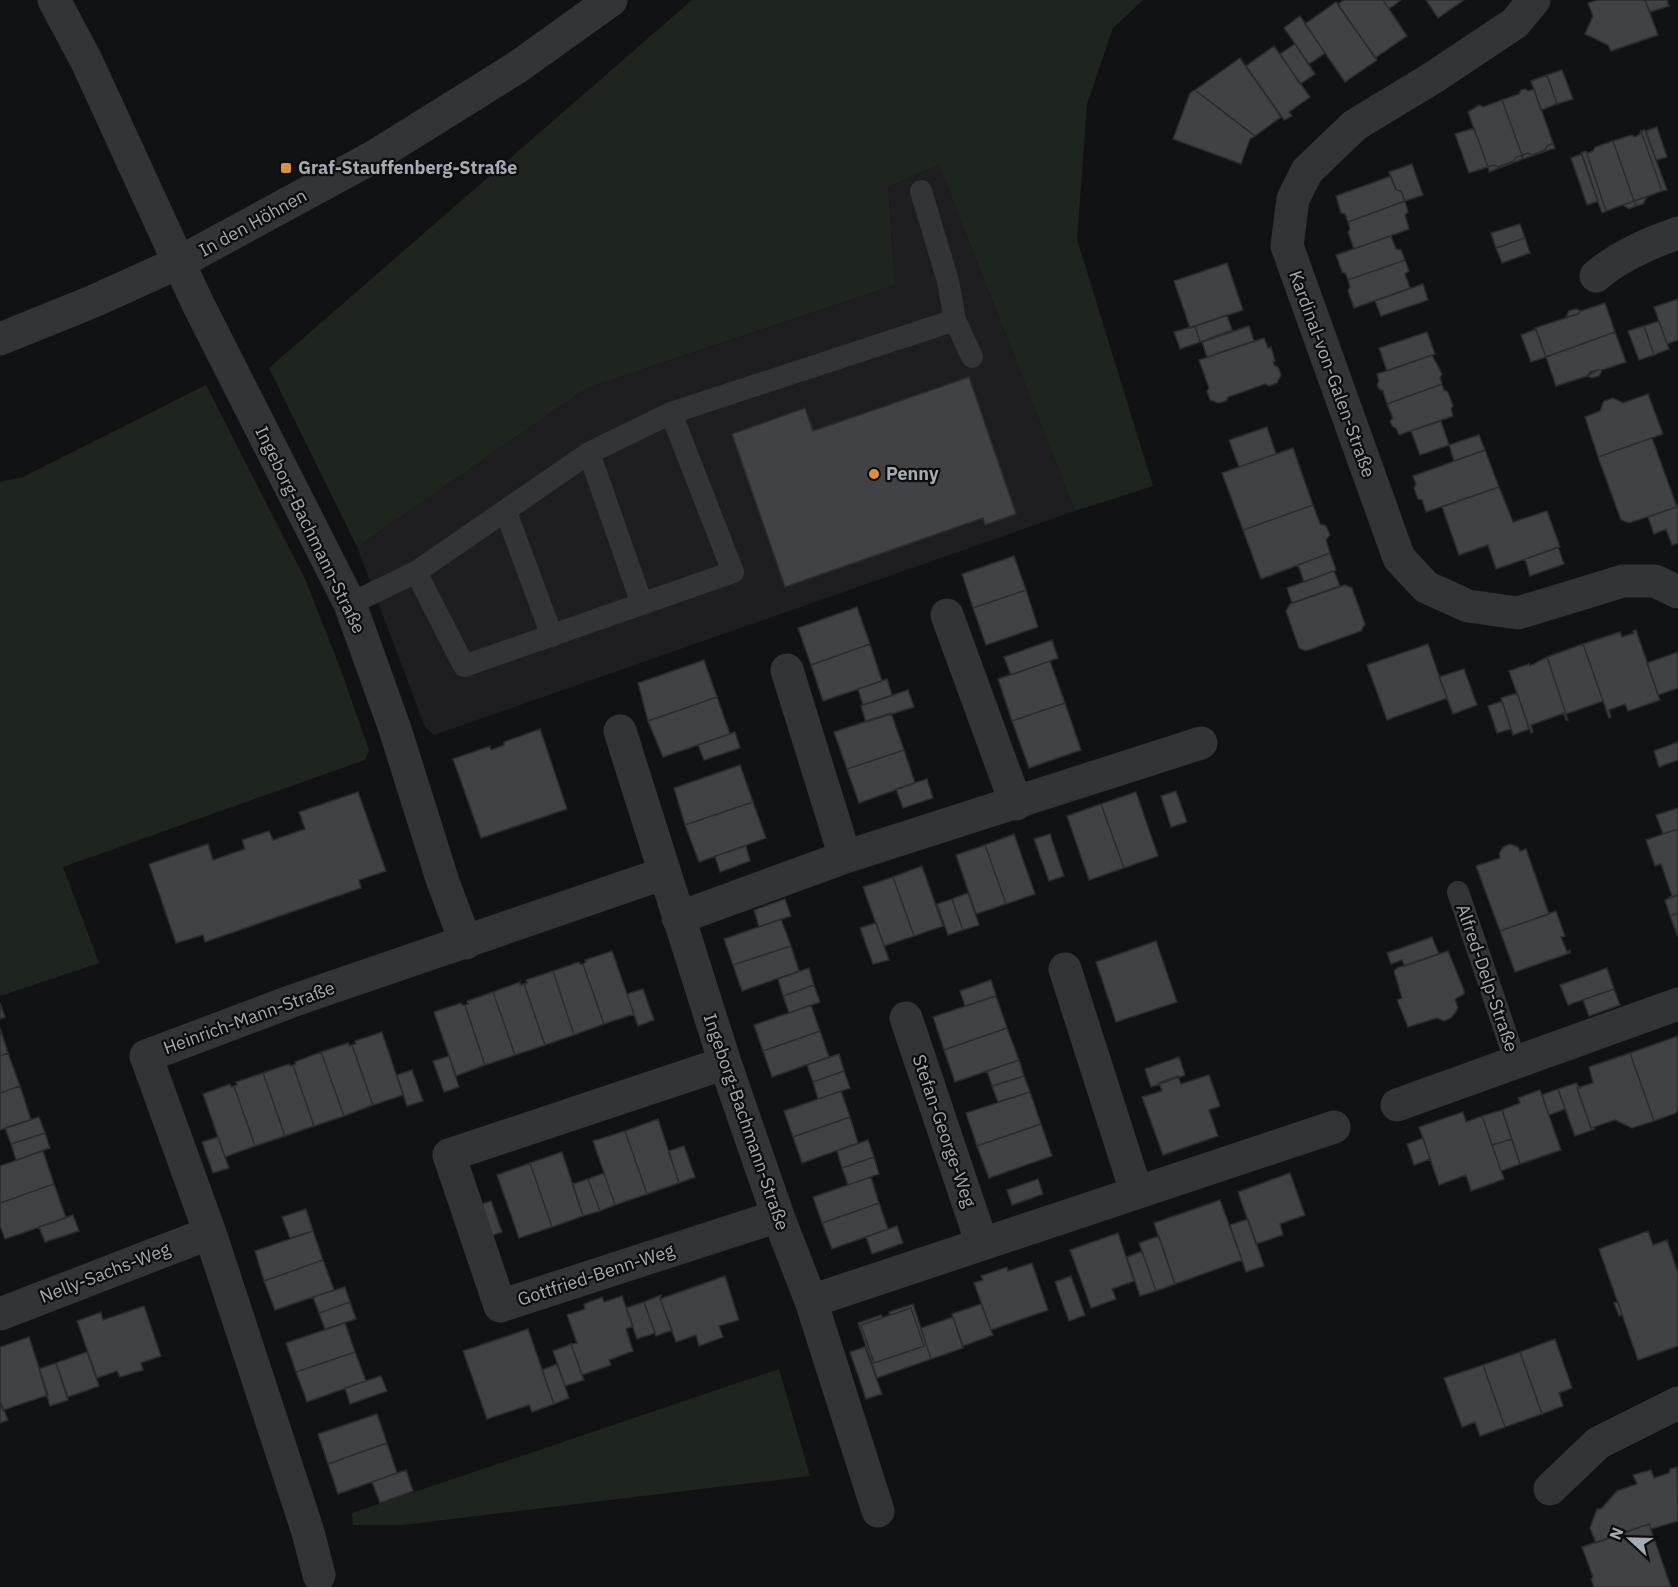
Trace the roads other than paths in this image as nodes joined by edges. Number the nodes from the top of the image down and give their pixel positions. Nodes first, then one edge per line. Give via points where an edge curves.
1 (54, 0) edge
2 (611, 0) edge
3 (1533, 0) edge
4 (921, 191) dead end
5 (1678, 233) edge
6 (180, 262) junction
7 (1596, 276) dead end
8 (955, 321) junction
9 (0, 339) edge
10 (972, 357) dead end
11 (671, 413) junction
12 (589, 453) junction
13 (506, 512) junction
14 (416, 572) junction
15 (1678, 592) edge
16 (350, 604) junction
17 (642, 604) junction
18 (947, 615) dead end
19 (552, 636) junction
20 (788, 670) dead end
21 (620, 731) dead end
22 (1201, 743) dead end
23 (1016, 804) junction
24 (845, 857) junction
25 (665, 873) junction
26 (1458, 892) dead end
27 (678, 918) junction
28 (466, 943) junction
29 (1065, 969) dead end
30 (1678, 1004) edge
31 (906, 1018) dead end
32 (724, 1063) junction
33 (1516, 1063) junction
34 (1397, 1106) dead end
35 (1334, 1127) dead end
36 (1136, 1191) junction
37 (778, 1216) junction
38 (210, 1233) junction
39 (982, 1244) junction
40 (811, 1301) junction
41 (0, 1314) edge
42 (1678, 1403) edge
43 (1550, 1489) dead end
44 (878, 1511) dead end
45 (319, 1575) dead end

1 - 6 street
2 - 6 street, In den Höhnen via 516,68 375,156
3 - 15 street, Kardinal-von-Galen-Straße via 1515,23 1355,125 1307,171 1293,199 1287,246 1398,558 1426,587 1468,606 1518,613 1623,581 1655,581
4 - 8 lane via 948,281
5 - 7 street via 1611,263
6 - 9 street, In den Höhnen
6 - 16 street, Ingeborg-Bachmann-Straße
8 - 10 lane
8 - 11 lane
11 - 12 lane
11 - 17 lane via 733,573
12 - 13 lane
12 - 17 lane
13 - 14 lane
13 - 19 lane
14 - 16 lane
14 - 19 lane via 464,666
16 - 28 street, Ingeborg-Bachmann-Straße
17 - 19 lane
18 - 23 street
20 - 24 street
21 - 25 street, Ingeborg-Bachmann-Straße
22 - 23 street
23 - 24 street
24 - 27 street
25 - 27 street, Ingeborg-Bachmann-Straße
25 - 28 street, Heinrich-Mann-Straße
26 - 33 lane, Alfred-Delp-Straße
27 - 32 street, Ingeborg-Bachmann-Straße
28 - 38 street, Heinrich-Mann-Straße via 295,1000 146,1056
29 - 36 street
30 - 33 street, Alfred-Delp-Straße
31 - 39 street, Stefan-George-Weg
32 - 37 street, Ingeborg-Bachmann-Straße
32 - 37 street, Gottfried-Benn-Weg via 449,1155 500,1306
33 - 34 street, Alfred-Delp-Straße
35 - 36 street
36 - 39 street
37 - 40 street, Ingeborg-Bachmann-Straße
38 - 41 street, Nelly-Sachs-Weg
38 - 45 street, Heinrich-Mann-Straße
39 - 40 street
40 - 44 street, Ingeborg-Bachmann-Straße
42 - 43 street via 1598,1443

